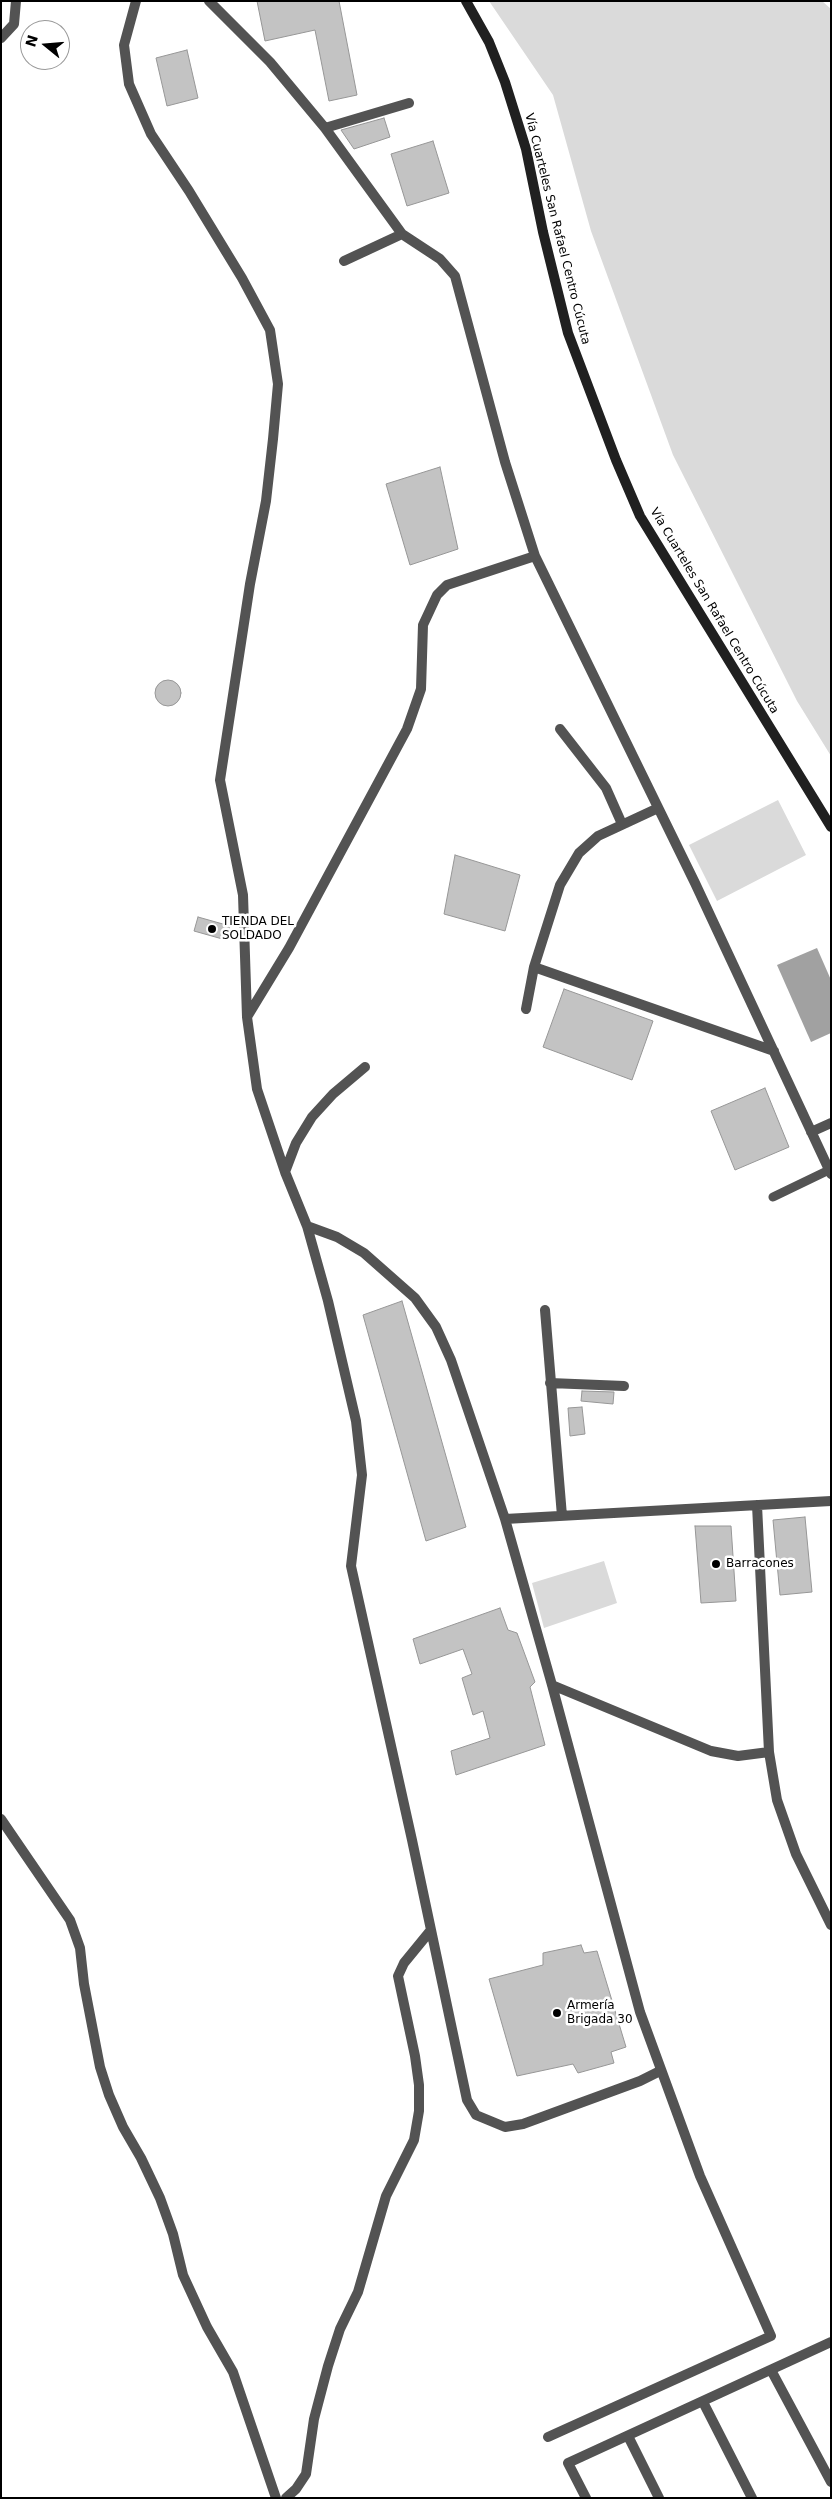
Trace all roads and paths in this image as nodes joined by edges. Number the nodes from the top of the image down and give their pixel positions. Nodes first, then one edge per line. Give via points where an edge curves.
1 (16, 1) edge
2 (136, 1) edge
3 (209, 1) edge
4 (466, 1) edge
5 (1, 38) edge
6 (409, 103) dead end
7 (325, 128) junction
8 (402, 234) junction
9 (344, 261) dead end
10 (534, 556) junction
11 (560, 729) dead end
12 (656, 809) junction
13 (622, 824) junction
14 (831, 827) edge
15 (534, 967) junction
16 (526, 1009) dead end
17 (247, 1017) junction
18 (774, 1052) junction
19 (365, 1067) dead end
20 (831, 1123) edge
21 (811, 1132) junction
22 (284, 1172) junction
23 (830, 1172) edge
24 (773, 1197) dead end
25 (307, 1226) junction
26 (545, 1310) dead end
27 (550, 1383) junction
28 (624, 1386) dead end
29 (831, 1501) edge
30 (757, 1505) junction
31 (562, 1516) junction
32 (505, 1519) junction
33 (552, 1685) junction
34 (770, 1752) junction
35 (1, 1819) edge
36 (831, 1925) edge
37 (431, 1930) junction
38 (660, 2071) junction
39 (831, 2342) edge
40 (771, 2370) junction
41 (703, 2402) junction
42 (628, 2436) junction
43 (548, 2437) dead end
44 (831, 2482) edge
45 (276, 2498) edge
46 (286, 2498) edge
47 (586, 2498) edge
48 (659, 2498) edge
49 (752, 2498) edge

1 - 5 street via 14,24
2 - 17 street via 124,45 130,84 151,134 242,278 270,330 278,384 266,501 220,780 243,895
3 - 7 street via 270,62
4 - 14 main road, Vía Cuarteles San Rafael Centro Cúcuta via 489,42 513,106 526,149 568,333 640,516
6 - 7 street
7 - 8 street
8 - 9 street
8 - 10 street via 440,259 455,276
10 - 12 street
10 - 17 street via 448,585 437,595 423,625 421,689 407,729 289,948
11 - 13 street via 606,788
12 - 13 street
12 - 18 street via 695,883
13 - 15 street via 598,836 579,853 560,886
15 - 16 street
15 - 18 street
17 - 22 street via 257,1089
18 - 21 street
19 - 22 street via 312,1117
20 - 21 street
21 - 23 street
22 - 25 street
23 - 24 lane
25 - 32 street via 337,1237 364,1253 415,1298 436,1327 451,1360
25 - 37 street via 356,1421 362,1475 351,1566
26 - 27 street
27 - 28 street
27 - 31 street
29 - 30 street
30 - 31 street
30 - 34 street
31 - 32 street
32 - 33 street
33 - 34 street via 711,1751 738,1756
33 - 38 street via 640,2012
34 - 36 street via 777,1800 796,1854
35 - 45 street via 70,1920 80,1948 85,1992 100,2067 109,2094 160,2198 183,2275 233,2372
37 - 38 street via 466,2100 476,2115 505,2127 523,2124
37 - 46 street via 404,1963 398,1976 419,2085 414,2140 386,2196 358,2292 340,2329 314,2419 306,2474 296,2490
38 - 43 street via 700,2176 771,2336
39 - 40 street
40 - 41 street
40 - 44 street
41 - 42 street
41 - 49 street
42 - 47 street via 568,2463
42 - 48 street

